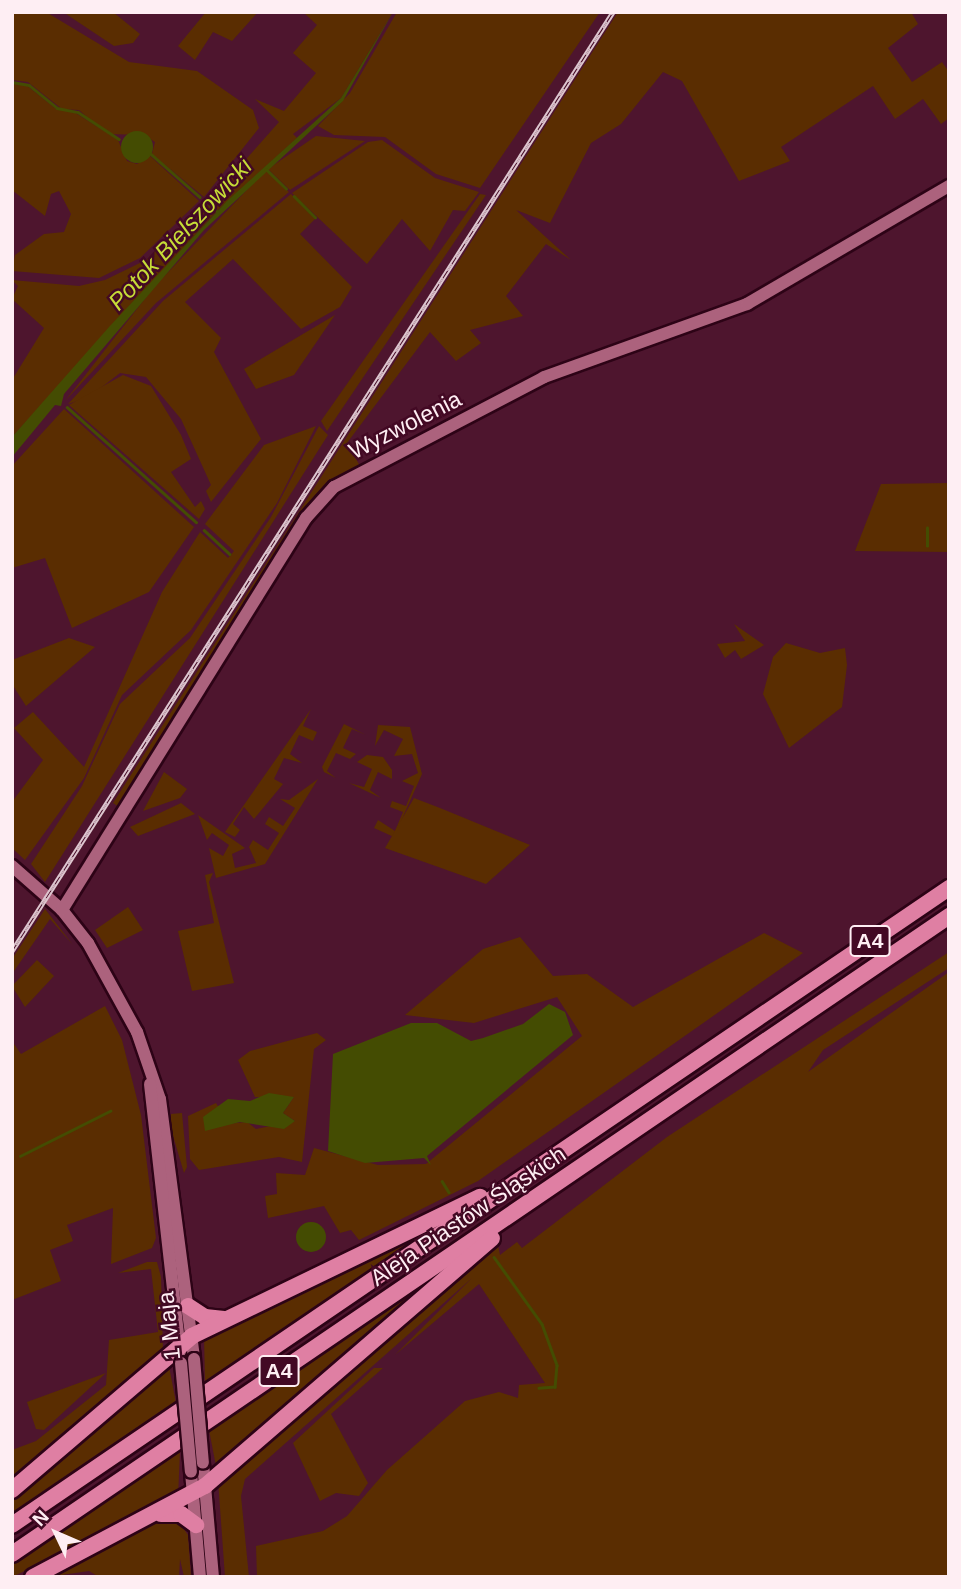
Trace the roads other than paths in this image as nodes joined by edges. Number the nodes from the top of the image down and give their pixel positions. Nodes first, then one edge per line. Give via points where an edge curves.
1 (949, 186) edge
2 (12, 866) edge
3 (949, 887) edge
4 (62, 910) junction
5 (949, 916) edge
6 (150, 1073) junction
7 (529, 1172) junction
8 (547, 1190) junction
9 (188, 1306) junction
10 (227, 1319) junction
11 (186, 1340) junction
12 (187, 1361) junction
13 (12, 1490) edge
14 (199, 1490) junction
15 (155, 1515) junction
16 (12, 1525) edge
17 (196, 1525) junction
18 (12, 1555) edge
19 (33, 1577) edge
20 (200, 1577) edge
21 (213, 1577) edge

1 - 4 main road, Wyzwolenia via 747,304 544,377 334,487 306,518
2 - 4 main road, 1 Maja
3 - 7 highway, Aleja Piastów Śląskich / A4
4 - 6 main road, 1 Maja via 121,993
5 - 8 highway, Aleja Piastów Śląskich / A4
6 - 9 main road, 1 Maja via 162,1108
6 - 11 main road, 1 Maja
7 - 10 highway
7 - 16 highway, Aleja Piastów Śląskich / A4
8 - 14 highway
8 - 18 highway, Aleja Piastów Śląskich / A4
9 - 10 highway via 205,1317
9 - 11 main road, 1 Maja
10 - 11 highway
11 - 12 main road, 1 Maja
11 - 13 highway
12 - 14 main road, 1 Maja, bridge via 203,1463
12 - 14 main road, 1 Maja, bridge via 191,1472
14 - 15 highway
14 - 17 main road, 1 Maja
14 - 21 main road, 1 Maja
15 - 17 highway via 181,1514
15 - 19 highway
17 - 20 main road, 1 Maja

